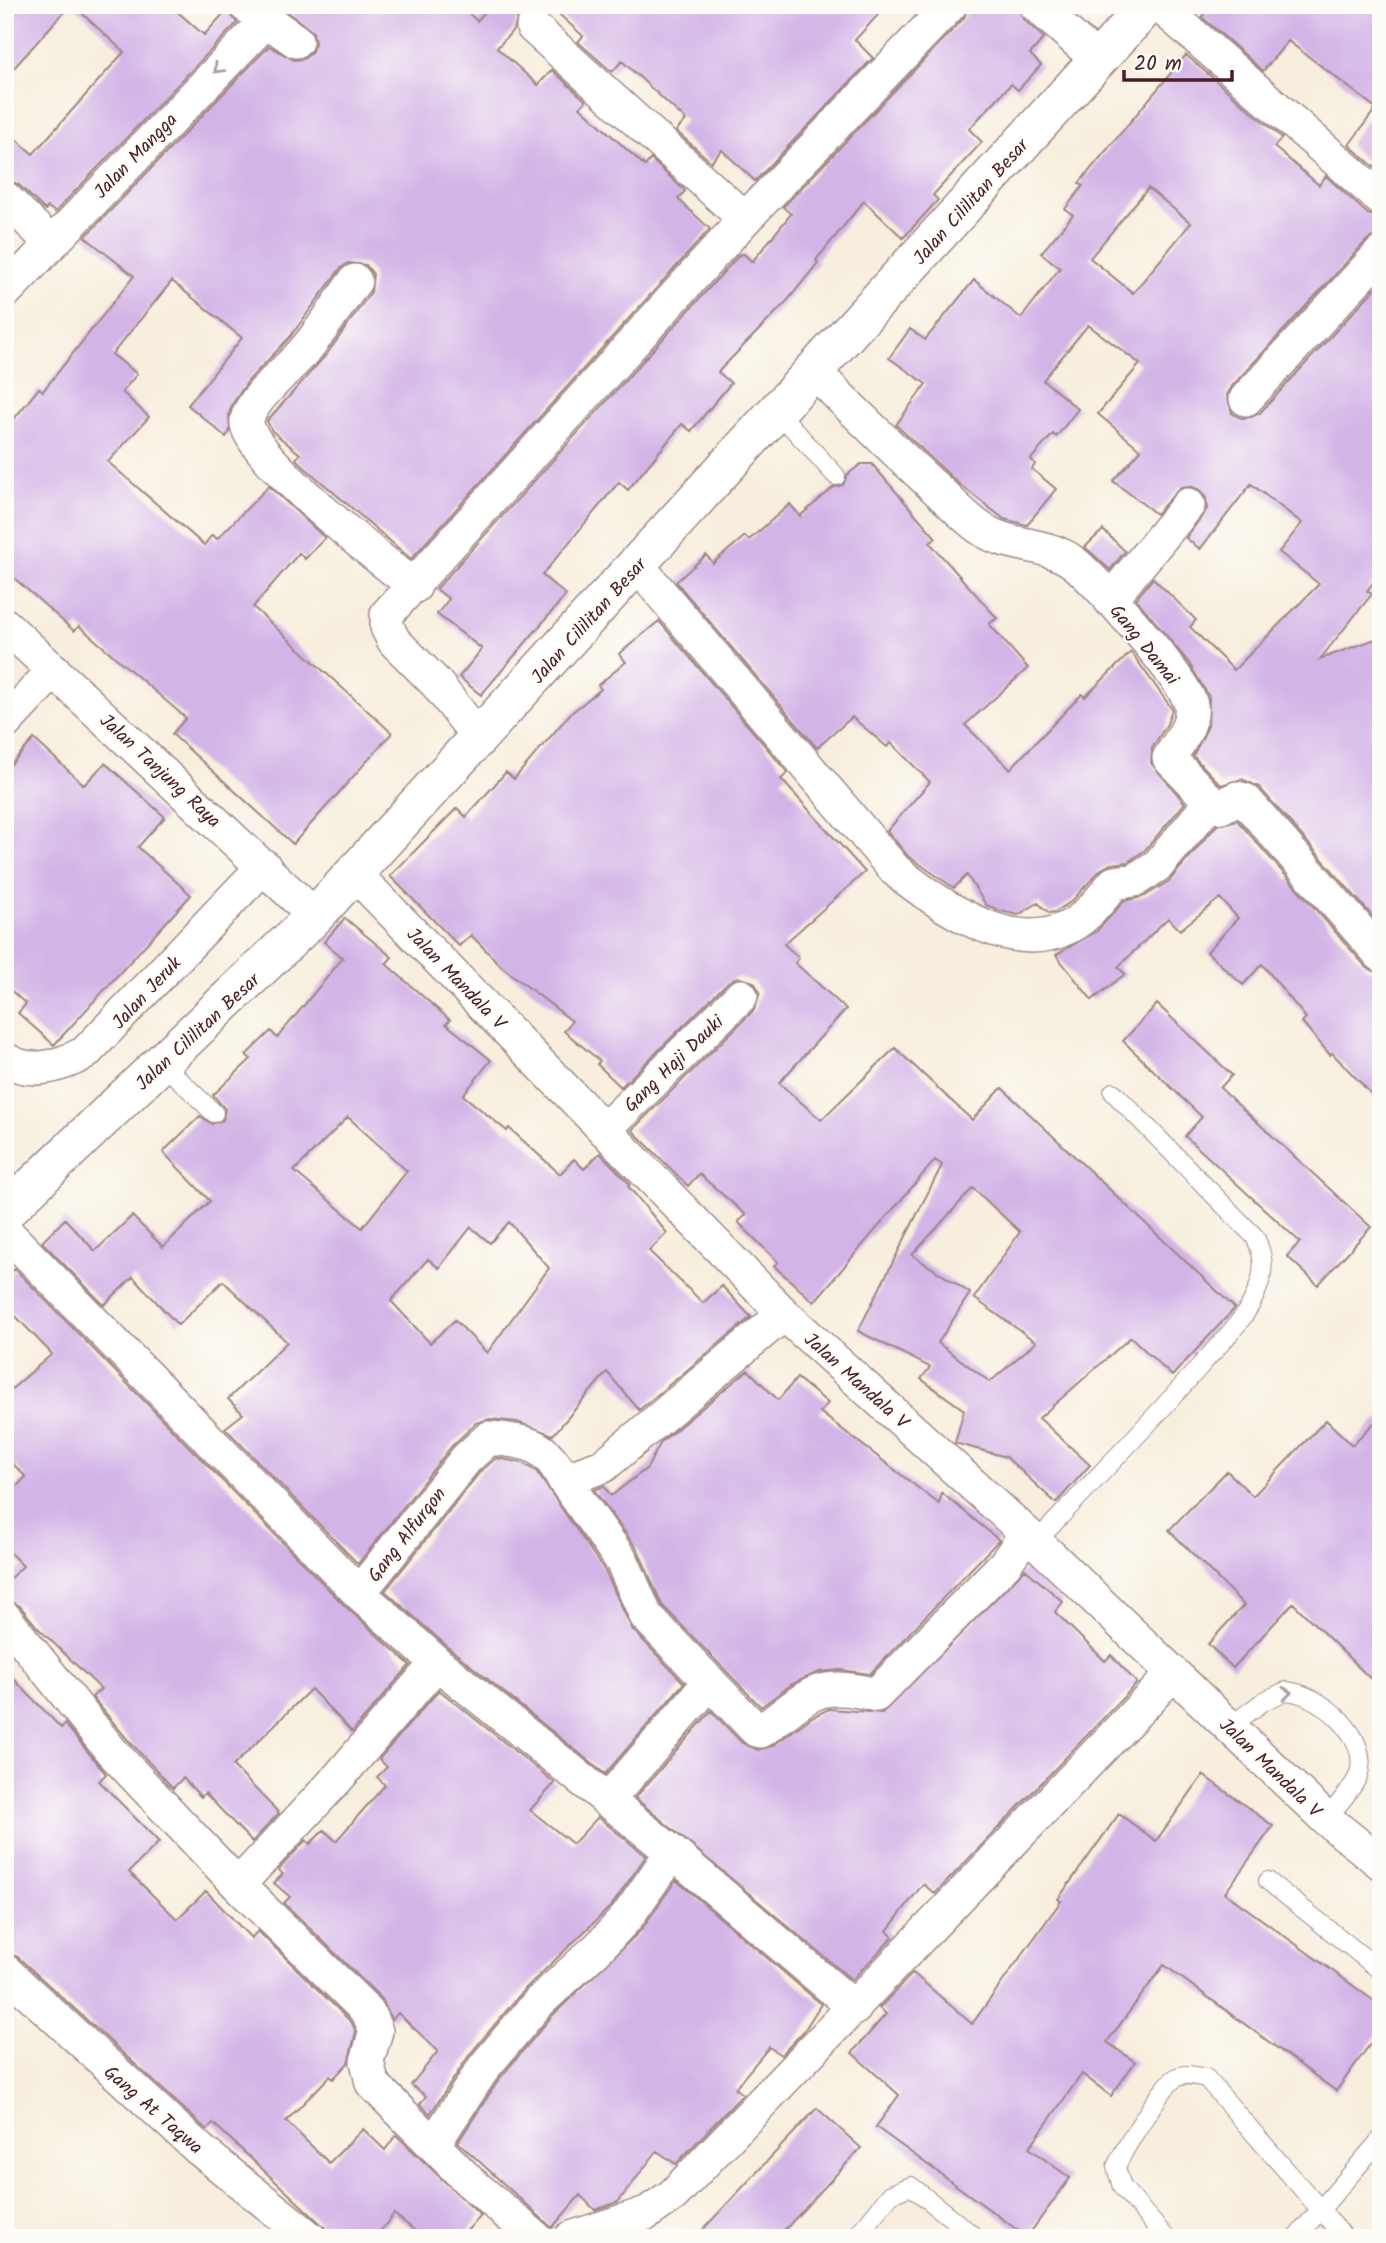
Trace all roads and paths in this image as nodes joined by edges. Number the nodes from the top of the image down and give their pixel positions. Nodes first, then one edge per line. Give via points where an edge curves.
1 (950, 5) edge
2 (1036, 5) edge
3 (1138, 10) edge
4 (256, 13) edge
5 (533, 27) dead end
6 (296, 41) dead end
7 (1098, 60) junction
8 (5, 198) edge
9 (1381, 199) edge
10 (745, 219) junction
11 (50, 242) junction
12 (1381, 253) edge
13 (355, 281) dead end
14 (5, 292) edge
15 (814, 371) junction
16 (1246, 399) dead end
17 (778, 412) junction
18 (836, 476) dead end
19 (1188, 505) dead end
20 (637, 565) junction
21 (415, 586) junction
22 (1110, 600) junction
23 (5, 625) edge
24 (54, 670) junction
25 (5, 723) edge
26 (480, 739) junction
27 (1211, 802) junction
28 (264, 866) junction
29 (355, 874) junction
30 (315, 916) junction
31 (1381, 954) edge
32 (741, 996) dead end
33 (5, 1059) edge
34 (163, 1064) junction
35 (1113, 1092) dead end
36 (214, 1113) dead end
37 (604, 1130) junction
38 (5, 1212) edge
39 (5, 1231) edge
40 (784, 1314) junction
41 (564, 1480) junction
42 (1031, 1538) junction
43 (359, 1593) junction
44 (5, 1618) edge
45 (437, 1663) junction
46 (1172, 1675) junction
47 (710, 1682) junction
48 (1229, 1727) junction
49 (607, 1801) junction
50 (1326, 1819) junction
51 (672, 1852) junction
52 (1381, 1863) edge
53 (1268, 1881) dead end
54 (238, 1885) junction
55 (5, 1971) edge
56 (1381, 1971) edge
57 (855, 2008) junction
58 (1381, 2138) edge
59 (433, 2144) junction
60 (1319, 2211) junction
61 (310, 2238) edge
62 (536, 2238) edge
63 (571, 2238) edge
64 (855, 2238) edge
65 (975, 2238) edge
66 (1166, 2238) edge
67 (1296, 2238) edge
68 (1345, 2238) edge

1 - 10 street
2 - 7 street
3 - 7 street, Jalan Cililitan Besar
3 - 9 street
4 - 6 street, Jalan Mangga
4 -> 11 street, Jalan Mangga
5 - 10 street
7 - 15 street, Jalan Cililitan Besar
8 - 11 street
10 - 21 street
11 - 14 street, Jalan Mangga
12 - 16 street
13 - 21 street via 305,350 261,397 247,425 280,470 365,550
15 - 17 street, Jalan Cililitan Besar
15 - 22 street, Gang Damai via 979,528 1002,541 1055,553 1073,562
17 - 18 lane
17 - 20 street, Jalan Cililitan Besar
19 - 22 street
20 - 26 street, Jalan Cililitan Besar
20 - 27 street via 895,870 958,915 1012,934 1048,935 1065,930 1086,915 1114,883 1135,880 1157,865
21 - 26 street via 387,614 387,627 394,641 436,683
22 - 27 street, Gang Damai via 1169,669 1191,705 1189,724 1168,758
23 - 24 street, Jalan Tanjung Raya
24 - 25 street
24 - 28 street, Jalan Tanjung Raya
26 - 29 street, Jalan Cililitan Besar
27 - 31 street via 1221,807 1237,798 1245,800
28 - 30 street, Jalan Tanjung Raya
28 - 33 street, Jalan Jeruk via 85,1053 65,1063 29,1069
29 - 30 street, Jalan Cililitan Besar
29 - 37 street, Jalan Mandala V
30 - 34 street, Jalan Cililitan Besar
32 - 37 street, Gang Haji Dauki
34 - 36 lane
34 - 38 street, Jalan Cililitan Besar
35 - 42 lane via 1255,1237 1264,1269 1258,1291 1239,1322
37 - 40 street, Jalan Mandala V
39 - 43 street, Gang Alfurqon
40 - 41 street via 603,1466
40 - 42 street, Jalan Mandala V
41 - 43 street, Gang Alfurqon via 554,1458 547,1454 522,1442 489,1438 466,1459
41 - 47 street via 622,1561 646,1616
42 - 46 street, Jalan Mandala V
42 - 47 street via 876,1695 847,1687 822,1690 799,1700 761,1731
43 - 45 street
44 - 54 street via 112,1752
45 - 49 street
45 - 54 street
46 - 48 street, Jalan Mandala V
46 - 57 street
47 - 49 street
48 - 50 street, Jalan Mandala V
48 -> 50 lane via 1286,1691 1308,1696 1338,1720 1360,1752 1358,1775
49 - 51 street
50 - 52 street, Jalan Mandala V
51 - 57 street
51 - 59 street via 627,1917 538,2003 485,2066
53 - 56 lane
54 - 59 street via 368,2012 376,2031 367,2061 372,2083
55 - 61 street, Gang At Taqwa via 199,2149
57 - 63 street via 673,2195 647,2213
58 - 60 lane
59 - 62 street
60 - 66 lane via 1206,2078 1188,2074 1174,2079 1116,2167 1122,2187
60 - 67 lane
60 - 68 lane
64 - 65 lane via 891,2194 911,2186

